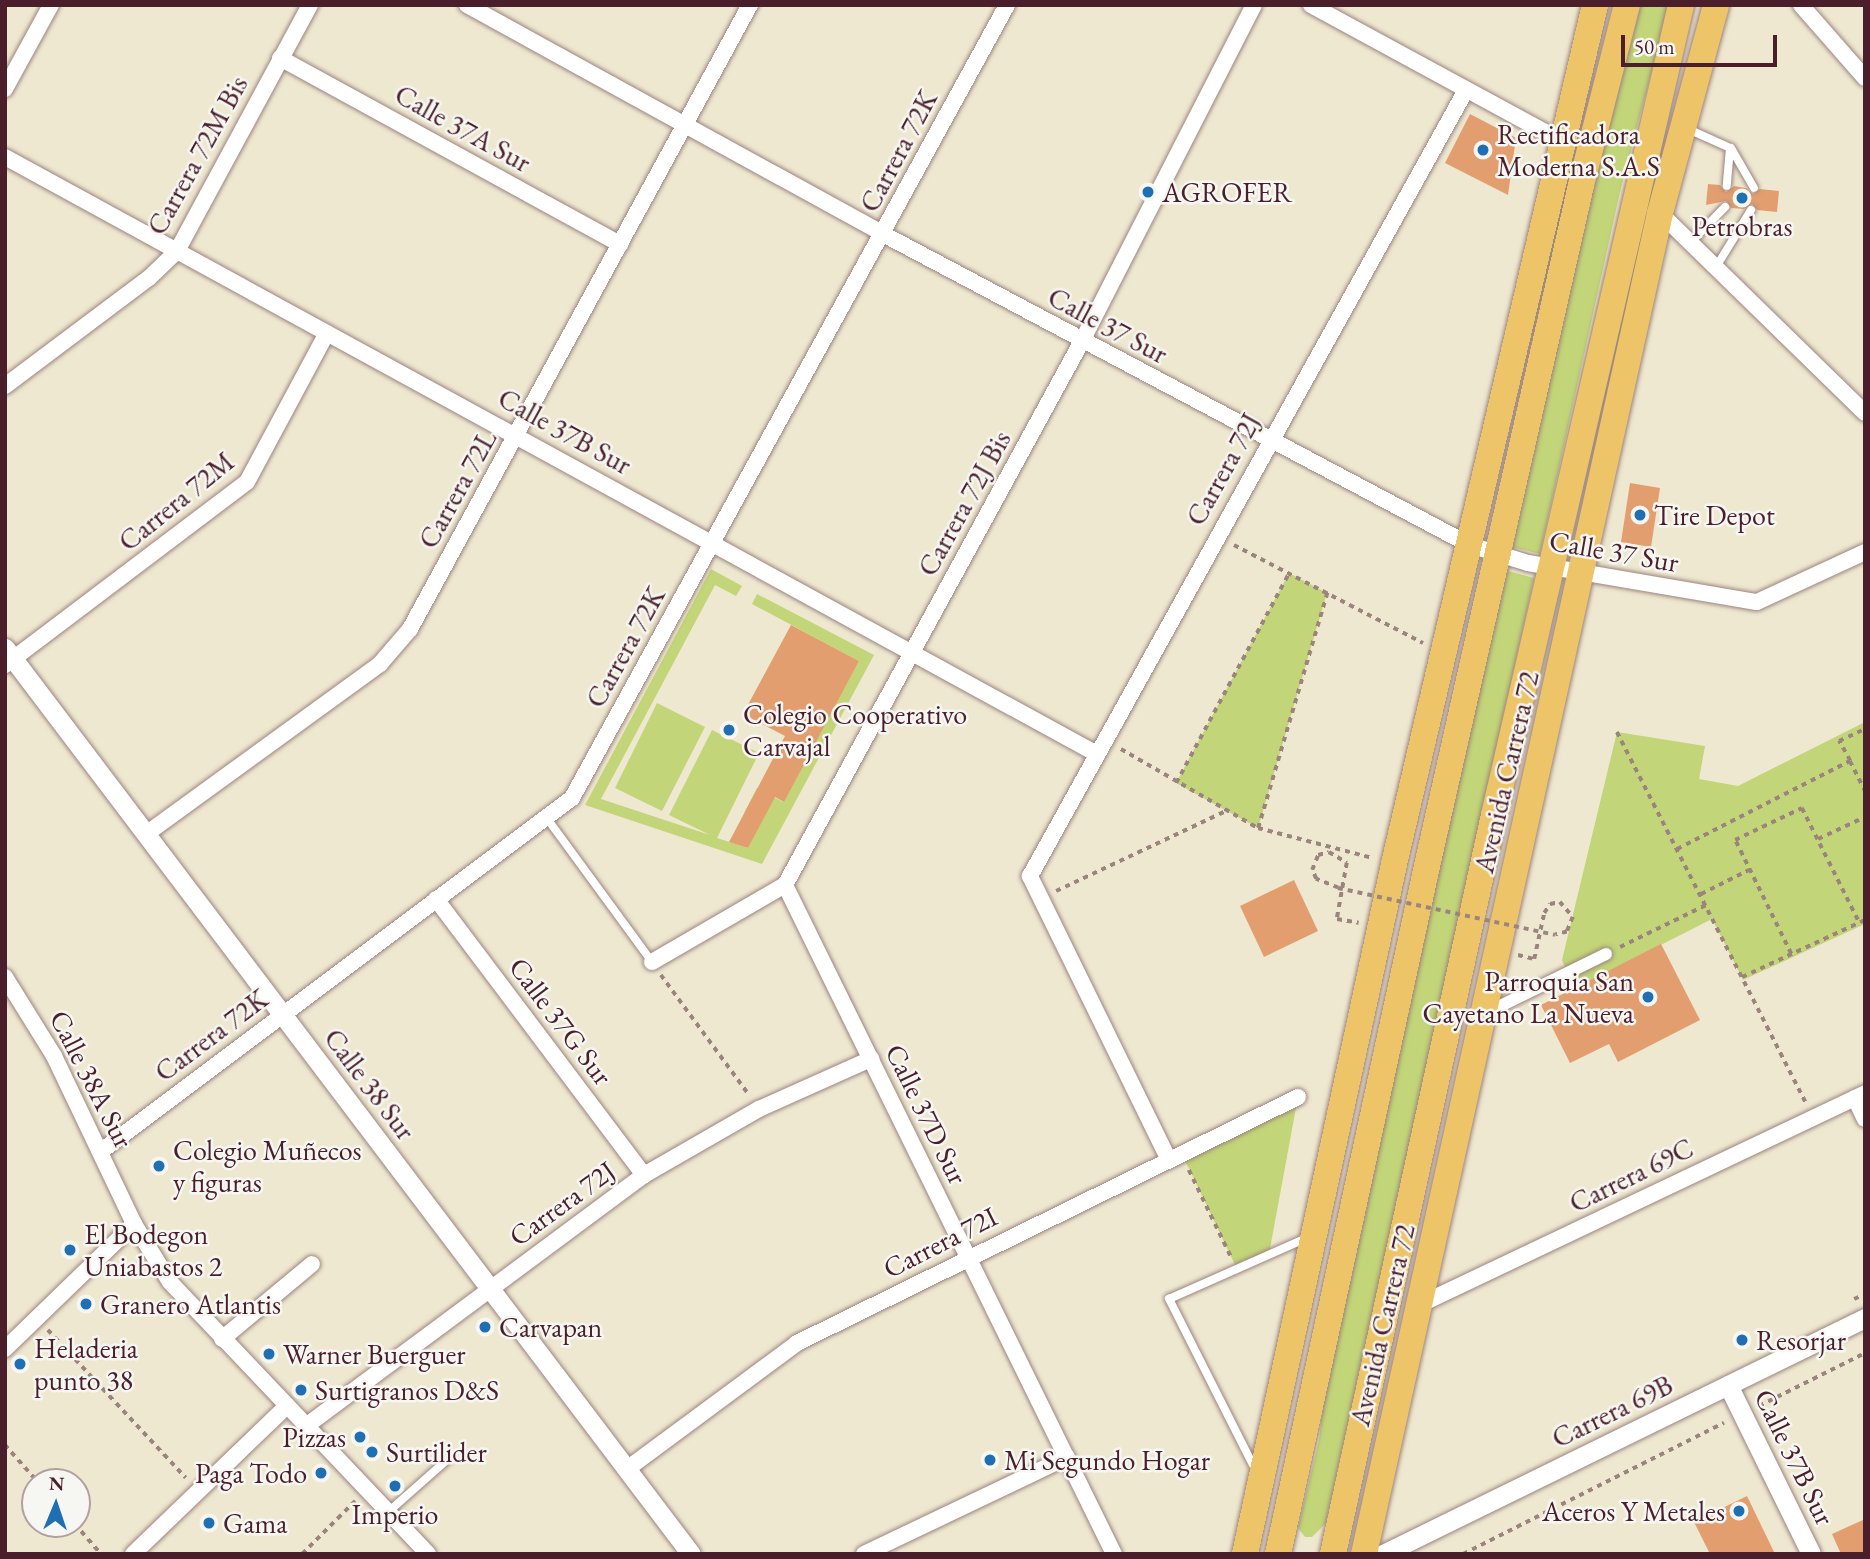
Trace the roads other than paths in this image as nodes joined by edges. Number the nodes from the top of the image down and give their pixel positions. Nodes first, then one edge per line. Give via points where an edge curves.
1 (51, 5) edge
2 (310, 5) edge
3 (467, 5) edge
4 (750, 5) edge
5 (1007, 5) edge
6 (1254, 5) edge
7 (1311, 5) edge
8 (1595, 5) edge
9 (1627, 5) edge
10 (1682, 5) edge
11 (1716, 5) edge
12 (1801, 5) edge
13 (280, 58) junction
14 (1865, 78) edge
15 (5, 89) edge
16 (1466, 90) junction
17 (685, 126) junction
18 (1683, 127) junction
19 (1560, 140) junction
20 (1731, 148) junction
21 (5, 157) edge
22 (1727, 186) dead end
23 (1754, 188) dead end
24 (1725, 207) dead end
25 (1751, 209) dead end
26 (1660, 212) junction
27 (883, 234) junction
28 (1691, 242) junction
29 (620, 244) junction
30 (177, 251) junction
31 (1716, 267) junction
32 (327, 333) junction
33 (1082, 341) junction
34 (5, 386) edge
35 (1865, 413) edge
36 (515, 436) junction
37 (1269, 440) junction
38 (712, 544) junction
39 (1470, 545) junction
40 (1865, 552) edge
41 (1499, 556) junction
42 (1552, 567) junction
43 (1583, 571) junction
44 (912, 653) junction
45 (8, 657) edge
46 (1542, 753) junction
47 (1097, 754) junction
48 (1494, 815) junction
49 (546, 817) junction
50 (146, 834) junction
51 (1429, 857) junction
52 (785, 885) junction
53 (436, 899) junction
54 (1379, 933) junction
55 (1606, 954) road end
56 (652, 962) joint
57 (5, 977) edge
58 (1484, 1014) junction
59 (282, 1015) junction
60 (870, 1059) junction
61 (1860, 1095) edge
62 (1298, 1097) dead end
63 (1865, 1119) edge
64 (100, 1152) junction
65 (1175, 1155) junction
66 (644, 1175) junction
67 (134, 1224) junction
68 (1315, 1234) junction
69 (968, 1257) junction
70 (312, 1264) dead end
71 (490, 1288) junction
72 (1419, 1305) junction
73 (1865, 1318) edge
74 (222, 1339) junction
75 (6, 1347) edge
76 (1728, 1385) junction
77 (287, 1406) junction
78 (306, 1426) junction
79 (1067, 1457) junction
80 (447, 1460) dead end
81 (627, 1469) junction
82 (1260, 1478) junction
83 (388, 1511) junction
84 (133, 1554) edge
85 (428, 1554) edge
86 (691, 1554) edge
87 (864, 1554) edge
88 (1114, 1554) edge
89 (1245, 1554) edge
90 (1278, 1554) edge
91 (1333, 1554) edge
92 (1364, 1554) edge
93 (1383, 1554) edge
94 (1811, 1554) edge

1 - 15 street
2 - 13 street, Carrera 72M Bis
3 - 17 street, Calle 37 Sur
4 - 17 street, Carrera 72L
5 - 27 street, Carrera 72K
6 - 33 street, Carrera 72J Bis
7 - 16 street
8 - 19 highway
9 - 41 highway, Avenida Carrera 72 via 1581,185
10 - 18 highway
10 - 42 highway, Avenida Carrera 72
11 - 18 highway, Avenida Carrera 72
12 - 14 street
13 - 29 street, Calle 37A Sur
13 - 30 street, Carrera 72M Bis
16 - 19 street
16 - 37 street, Carrera 72J
17 - 27 street, Calle 37 Sur
17 - 29 street, Carrera 72L
18 - 20 lane
18 - 26 highway, Avenida Carrera 72
19 - 39 highway
20 - 22 lane
20 - 23 lane
21 - 30 street, Calle 37B Sur
24 - 28 lane
25 - 31 lane
26 - 28 street
26 - 43 highway, Avenida Carrera 72
27 - 33 street, Calle 37 Sur
27 - 38 street, Carrera 72K
28 - 31 street
29 - 36 street, Carrera 72L
30 - 32 street, Calle 37B Sur
30 - 34 street, Carrera 72M Bis via 149,278
31 - 35 street
32 - 36 street, Calle 37B Sur
32 - 45 street, Carrera 72M via 247,482
33 - 37 street, Calle 37 Sur
33 - 44 street, Carrera 72J Bis
36 - 38 street, Calle 37B Sur
36 - 50 street, Carrera 72L via 398,645 380,664
37 - 39 street, Calle 37 Sur
37 - 47 street, Carrera 72J
38 - 44 street, Calle 37B Sur
38 - 49 street, Carrera 72K via 572,798
39 - 41 street, Calle 37 Sur
39 - 54 highway
40 - 43 street, Calle 37 Sur via 1757,603
41 - 42 street, Calle 37 Sur
41 - 51 highway, Avenida Carrera 72
42 - 43 street, Calle 37 Sur
42 - 48 highway, Avenida Carrera 72
43 - 46 highway, Avenida Carrera 72
44 - 47 street, Calle 37B Sur
44 - 52 street, Carrera 72J Bis
45 - 50 street, Calle 38 Sur
46 - 48 highway
46 - 58 highway, Avenida Carrera 72
47 - 65 street, Carrera 72J via 1030,876
48 - 91 highway, Avenida Carrera 72
49 - 53 street, Carrera 72K
49 - 56 lane
50 - 59 street, Calle 38 Sur
51 - 54 highway
51 - 90 highway, Avenida Carrera 72
52 - 56 street
52 - 60 street, Calle 37D Sur
53 - 59 street, Carrera 72K
53 - 66 street, Calle 37G Sur
54 - 68 highway
55 - 58 street
57 - 64 street, Calle 38A Sur via 54,1056
58 - 72 highway, Avenida Carrera 72
59 - 64 street, Carrera 72K
59 - 71 street, Calle 38 Sur
60 - 66 street, Carrera 72J via 759,1110
60 - 69 street, Calle 37D Sur
61 - 63 street
61 - 72 street, Carrera 69C
62 - 65 street, Carrera 72I
64 - 67 street, Calle 38A Sur
65 - 69 street, Carrera 72I
66 - 71 street, Carrera 72J
67 - 74 street, Calle 38A Sur via 170,1282
67 - 75 street
68 - 82 highway
68 - 82 lane via 1169,1299
69 - 79 street, Calle 37D Sur
69 - 81 street, Carrera 72I via 797,1343
70 - 74 street
71 - 78 street, Carrera 72J
71 - 81 street, Calle 38 Sur
72 - 92 highway, Avenida Carrera 72
73 - 76 street, Carrera 69B
74 - 77 street, Calle 38A Sur
76 - 93 street, Carrera 69B
76 - 94 street, Calle 37B Sur
77 - 78 street, Calle 38A Sur
77 - 84 street
78 - 83 street, Calle 38A Sur
79 - 87 street
79 - 88 street, Calle 37D Sur
80 - 83 lane
81 - 86 street, Calle 38 Sur
82 - 89 highway
83 - 85 street, Calle 38A Sur

